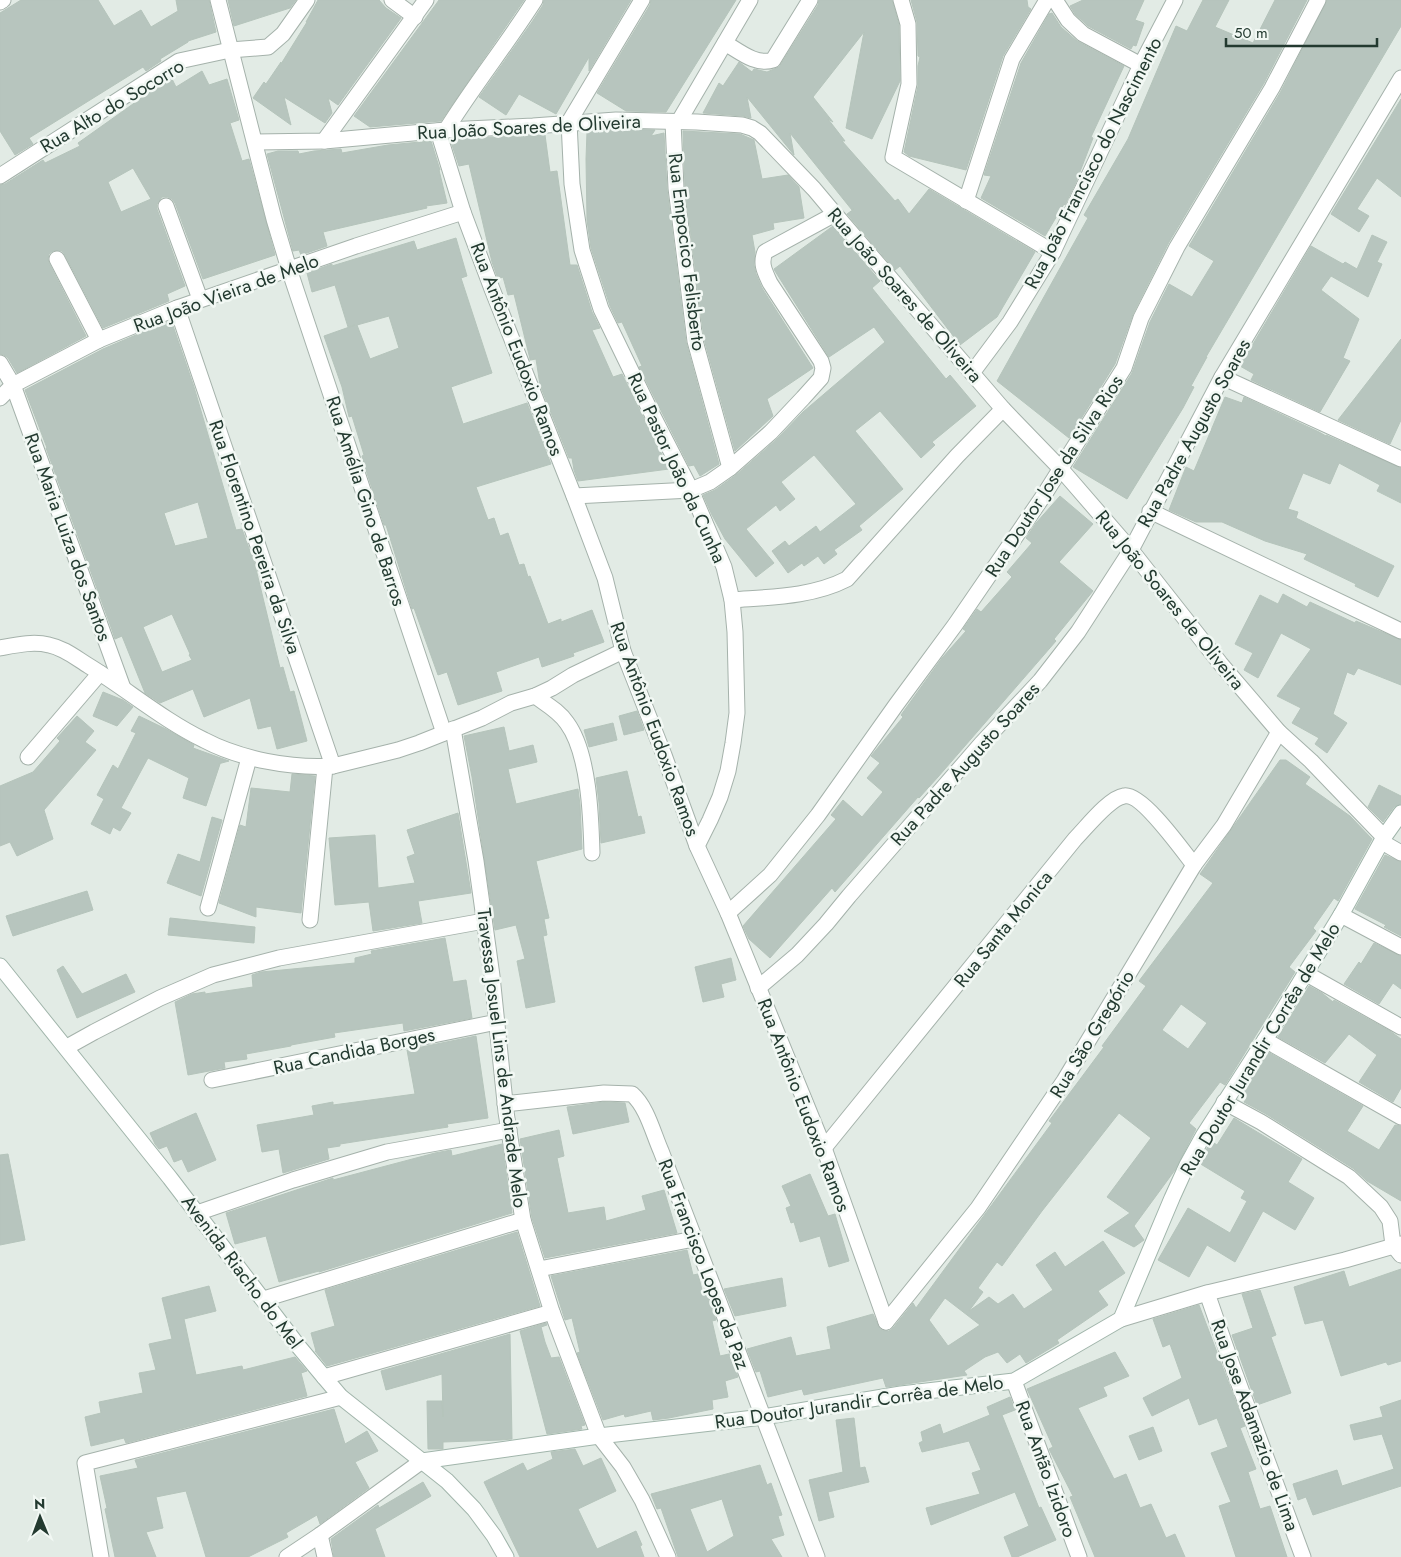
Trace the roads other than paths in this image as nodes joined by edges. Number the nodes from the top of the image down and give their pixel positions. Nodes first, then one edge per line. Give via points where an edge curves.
1 (3, 0) edge
2 (218, 0) edge
3 (307, 0) edge
4 (392, 0) edge
5 (426, 0) edge
6 (535, 0) edge
7 (642, 0) edge
8 (750, 0) edge
9 (810, 0) edge
10 (901, 0) edge
11 (1047, 0) edge
12 (1055, 0) edge
13 (1175, 0) edge
14 (1318, 0) edge
15 (0, 2) edge
16 (415, 17) junction
17 (725, 43) junction
18 (230, 50) junction
19 (1141, 65) junction
20 (1401, 78) edge
21 (569, 122) junction
22 (676, 122) junction
23 (442, 130) junction
24 (324, 141) junction
25 (256, 142) junction
26 (0, 176) edge
27 (966, 201) junction
28 (166, 206) dead end
29 (464, 212) junction
30 (835, 214) junction
31 (1053, 252) junction
32 (57, 259) dead end
33 (289, 269) junction
34 (200, 299) junction
35 (177, 308) junction
36 (99, 340) junction
37 (0, 363) edge
38 (972, 373) junction
39 (1222, 377) junction
40 (13, 385) junction
41 (0, 398) edge
42 (1003, 409) junction
43 (1401, 459) edge
44 (730, 468) junction
45 (1060, 468) junction
46 (691, 490) junction
47 (574, 496) junction
48 (1150, 511) junction
49 (1131, 550) junction
50 (732, 600) junction
51 (1401, 631) edge
52 (0, 648) edge
53 (623, 652) junction
54 (100, 673) junction
55 (123, 688) junction
56 (535, 696) junction
57 (448, 731) junction
58 (1279, 732) junction
59 (28, 757) dead end
60 (249, 758) junction
61 (329, 767) junction
62 (1401, 813) edge
63 (1383, 839) junction
64 (697, 846) junction
65 (1401, 853) edge
66 (592, 854) dead end
67 (1194, 865) junction
68 (208, 908) dead end
69 (728, 913) junction
70 (1341, 915) junction
71 (310, 920) dead end
72 (484, 921) junction
73 (1401, 947) edge
74 (0, 966) edge
75 (1305, 973) junction
76 (758, 988) junction
77 (497, 1022) junction
78 (1401, 1027) edge
79 (1265, 1040) junction
80 (67, 1047) junction
81 (212, 1080) dead end
82 (1224, 1102) junction
83 (505, 1104) junction
84 (1401, 1117) edge
85 (509, 1130) junction
86 (824, 1148) junction
87 (197, 1213) junction
88 (523, 1220) junction
89 (694, 1239) junction
90 (1398, 1248) edge
91 (539, 1269) junction
92 (1207, 1293) junction
93 (264, 1299) junction
94 (552, 1312) junction
95 (1121, 1319) junction
96 (886, 1322) joint
97 (324, 1377) junction
98 (1014, 1381) junction
99 (341, 1397) junction
100 (763, 1418) junction
101 (598, 1436) junction
102 (422, 1460) junction
103 (320, 1535) junction
104 (101, 1557) edge
105 (287, 1557) edge
106 (325, 1557) edge
107 (506, 1557) edge
108 (668, 1557) edge
109 (817, 1557) edge
110 (1079, 1557) edge
111 (1303, 1557) edge

1 - 15 street
2 - 18 street, Rua Amélia Gino de Barros
3 - 18 street, Rua Alto do Socorro via 283,34 268,47
4 - 16 street
5 - 16 street
6 - 23 street
7 - 21 street
8 - 17 street
9 - 17 street via 772,60 758,62
10 - 27 street via 908,24 909,84 893,158
11 - 27 street via 1012,59
12 - 19 street via 1078,30
13 - 19 street, Rua João Francisco do Nascimento
14 - 45 street, Rua Doutor Jose da Silva Rios via 1272,88 1177,247 1140,318 1124,368
16 - 24 street
17 - 22 street
18 - 25 street, Rua Amélia Gino de Barros
18 - 26 street, Rua Alto do Socorro via 179,61
19 - 31 street, Rua João Francisco do Nascimento
20 - 39 street, Rua Padre Augusto Soares
21 - 22 street, Rua João Soares de Oliveira
21 - 23 street, Rua João Soares de Oliveira
21 - 46 street, Rua Pastor João da Cunha via 572,184 582,250 590,278 601,310
22 - 30 street, Rua João Soares de Oliveira via 752,128
22 - 44 street, Rua Empocico Felisberto via 676,188 695,341
23 - 24 street, Rua João Soares de Oliveira
23 - 29 street, Rua Antônio Eudoxio Ramos
24 - 25 street, Rua João Soares de Oliveira
25 - 33 street, Rua Amélia Gino de Barros
27 - 31 street
28 - 34 street
29 - 33 street, Rua João Vieira de Melo
29 - 47 street, Rua Antônio Eudoxio Ramos
30 - 38 street, Rua João Soares de Oliveira
30 - 44 street via 765,252 762,259 770,283 822,361 822,374 771,432
31 - 38 street, Rua João Francisco do Nascimento via 1010,322
32 - 36 street
33 - 34 street, Rua João Vieira de Melo
33 - 57 street, Rua Amélia Gino de Barros
34 - 35 street, Rua João Vieira de Melo
35 - 36 street, Rua João Vieira de Melo
35 - 61 street, Rua Florentino Pereira da Silva
36 - 40 street, Rua João Vieira de Melo
37 - 40 street, Rua Maria Luiza dos Santos
38 - 42 street, Rua João Soares de Oliveira
39 - 43 street
39 - 48 street, Rua Padre Augusto Soares
40 - 41 street, Rua João Vieira de Melo
40 - 55 street, Rua Maria Luiza dos Santos
42 - 45 street, Rua João Soares de Oliveira
42 - 50 street via 956,456 847,579 811,591
44 - 46 street
45 - 49 street, Rua João Soares de Oliveira
45 - 69 street, Rua Doutor Jose da Silva Rios via 991,574 818,815 770,876
46 - 47 street
46 - 50 street, Rua Pastor João da Cunha via 724,567
47 - 53 street, Rua Antônio Eudoxio Ramos via 605,578
48 - 49 street, Rua Padre Augusto Soares
48 - 51 street
49 - 58 street, Rua João Soares de Oliveira via 1220,664
49 - 76 street, Rua Padre Augusto Soares via 1078,632 1040,681 968,758 826,924 797,955
50 - 64 street, Rua Pastor João da Cunha via 737,713 734,743 720,797
52 - 54 street via 34,643 49,645
53 - 56 street
53 - 64 street, Rua Antônio Eudoxio Ramos
54 - 55 street
54 - 59 street
55 - 60 street via 204,740
56 - 57 street
56 - 66 street via 568,723 580,752 590,812
57 - 61 street via 398,750
57 - 72 street, Travessa Josuel Lins de Andrade Melo via 476,860
58 - 63 street, Rua João Soares de Oliveira via 1311,761
58 - 67 street, Rua São Gregório via 1224,825
60 - 61 street
60 - 68 street
61 - 71 street
62 - 63 street, Rua Doutor Jurandir Corrêa de Melo
63 - 65 street, Rua João Soares de Oliveira
63 - 70 street, Rua Doutor Jurandir Corrêa de Melo
64 - 69 street, Rua Antônio Eudoxio Ramos
67 - 86 street, Rua Santa Monica via 1141,803 1126,795 1116,798 1075,839
67 - 96 street, Rua São Gregório via 1064,1081 1019,1149 978,1208
69 - 76 street, Rua Antônio Eudoxio Ramos
70 - 73 street
70 - 75 street, Rua Doutor Jurandir Corrêa de Melo
72 - 77 street, Travessa Josuel Lins de Andrade Melo
72 - 80 street via 279,958 213,975 160,998
74 - 80 street, Avenida Riacho do Mel
75 - 78 street
75 - 79 street, Rua Doutor Jurandir Corrêa de Melo
76 - 86 street, Rua Antônio Eudoxio Ramos
77 - 81 street, Rua Candida Borges
77 - 83 street, Travessa Josuel Lins de Andrade Melo
79 - 82 street, Rua Doutor Jurandir Corrêa de Melo
79 - 84 street
80 - 87 street, Avenida Riacho do Mel
82 - 90 street via 1348,1177 1381,1207 1390,1221
82 - 95 street, Rua Doutor Jurandir Corrêa de Melo via 1187,1165
83 - 85 street, Travessa Josuel Lins de Andrade Melo
83 - 89 street, Rua Francisco Lopes da Paz via 604,1093 632,1094 648,1120
85 - 87 street via 387,1152
85 - 88 street, Travessa Josuel Lins de Andrade Melo
86 - 96 street, Rua Antônio Eudoxio Ramos
87 - 93 street, Avenida Riacho do Mel
88 - 91 street, Travessa Josuel Lins de Andrade Melo
88 - 93 street
89 - 91 street
89 - 100 street, Rua Francisco Lopes da Paz
90 - 92 street
91 - 94 street, Travessa Josuel Lins de Andrade Melo
92 - 95 street
92 - 111 street, Rua Jose Adamazio de Lima
93 - 97 street, Avenida Riacho do Mel
94 - 97 street
94 - 101 street, Travessa Josuel Lins de Andrade Melo
95 - 98 street, Rua Doutor Jurandir Corrêa de Melo
97 - 99 street, Avenida Riacho do Mel
98 - 100 street, Rua Doutor Jurandir Corrêa de Melo via 901,1394
98 - 110 street, Rua Antão Izidoro
99 - 102 street, Avenida Riacho do Mel
99 - 104 street via 85,1463
100 - 101 street, Rua Doutor Jurandir Corrêa de Melo
100 - 109 street, Rua Francisco Lopes da Paz
101 - 102 street, Rua Doutor Jurandir Corrêa de Melo
101 - 108 street, Travessa Josuel Lins de Andrade Melo via 633,1484
102 - 103 street
102 - 107 street, Avenida Riacho do Mel via 474,1508
103 - 105 street
103 - 106 street

